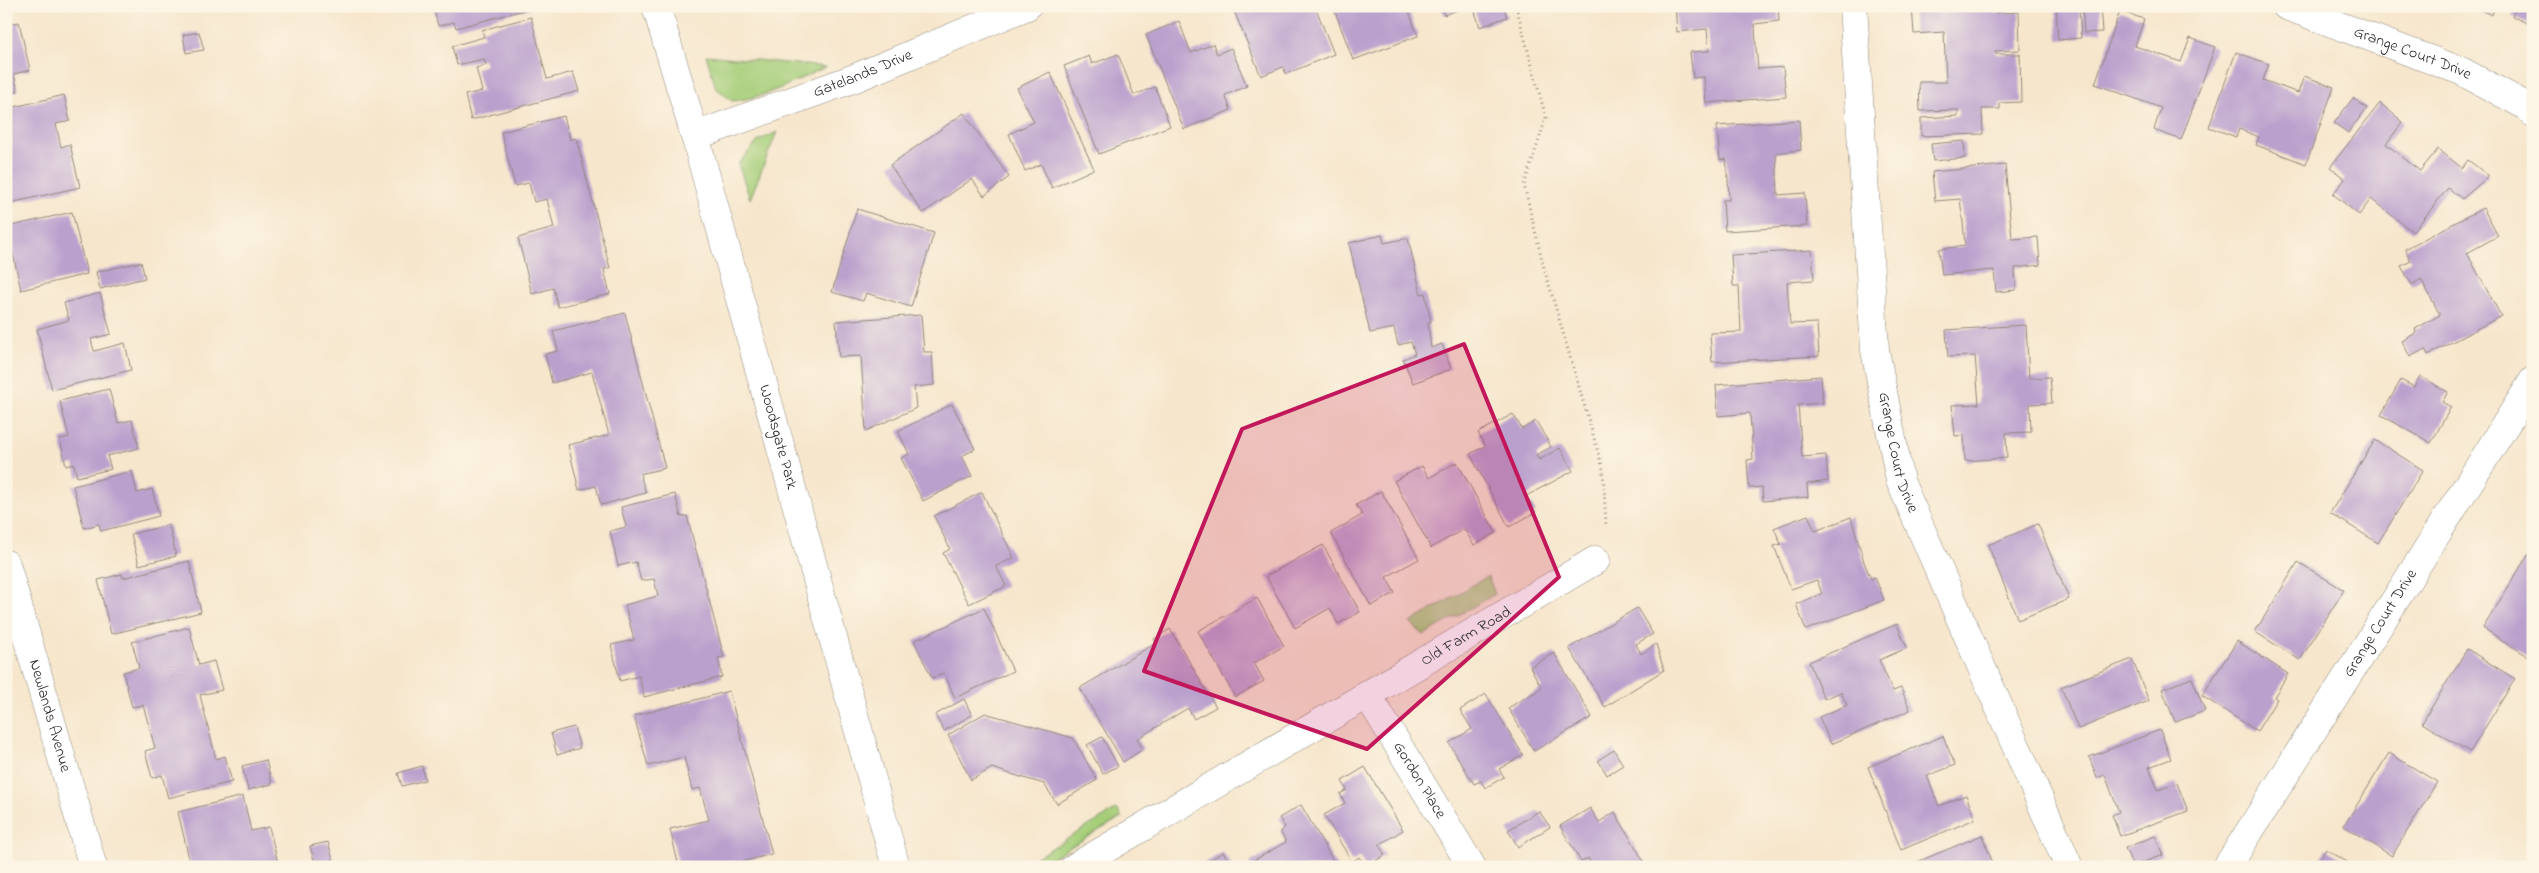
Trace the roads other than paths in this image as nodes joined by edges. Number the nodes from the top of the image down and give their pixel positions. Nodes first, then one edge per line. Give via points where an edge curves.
1 (656, 6) edge
2 (1027, 6) edge
3 (1853, 6) edge
4 (2286, 6) edge
5 (2533, 112) edge
6 (695, 136) junction
7 (2533, 381) edge
8 (1596, 560) road end
9 (6, 564) edge
10 (1367, 694) junction
11 (93, 867) edge
12 (896, 867) edge
13 (1076, 867) edge
14 (1472, 867) edge
15 (2069, 867) edge
16 (2227, 867) edge

1 - 6 street, Woodsgate Park
2 - 6 street, Gatelands Drive via 855,78
3 - 15 street, Grange Court Drive via 1875,350 1900,480
4 - 5 street, Grange Court Drive via 2461,71
6 - 12 street, Woodsgate Park
7 - 16 street, Grange Court Drive
8 - 10 street, Old Farm Road
9 - 11 street, Newlands Avenue
10 - 13 street, Old Farm Road
10 - 14 street, Gordon Place

